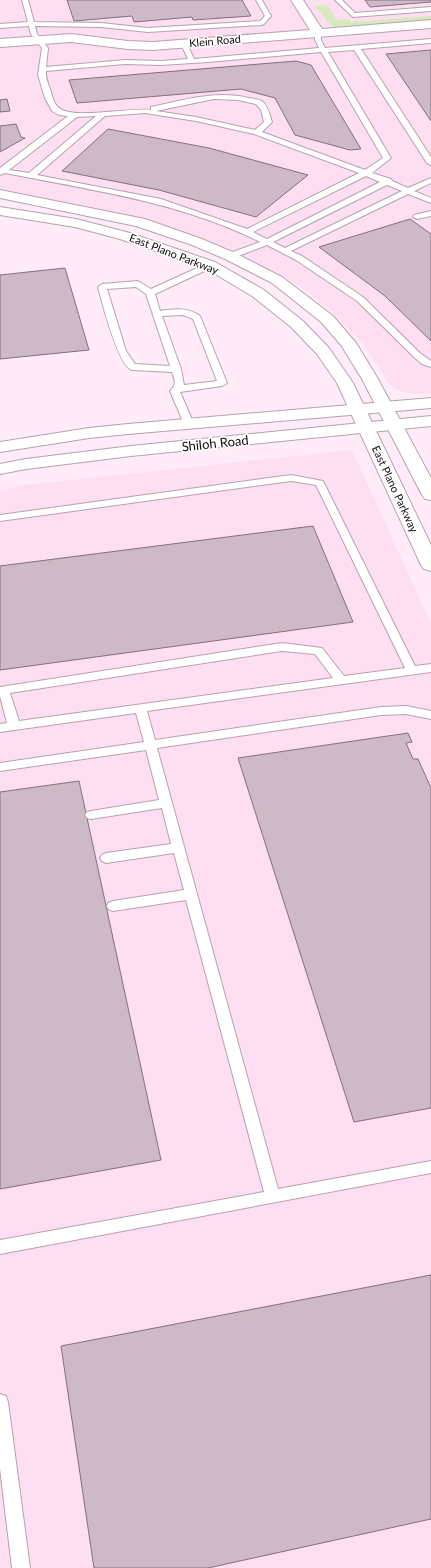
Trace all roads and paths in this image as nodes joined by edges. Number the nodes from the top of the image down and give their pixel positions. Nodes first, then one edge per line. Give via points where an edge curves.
1 (25, 0) edge
2 (259, 0) edge
3 (297, 0) edge
4 (338, 0) edge
5 (431, 9) edge
6 (32, 24) junction
7 (431, 24) edge
8 (0, 26) edge
9 (318, 32) junction
10 (39, 40) junction
11 (431, 41) edge
12 (0, 43) edge
13 (184, 44) junction
14 (356, 47) junction
15 (323, 50) junction
16 (192, 61) junction
17 (42, 69) junction
18 (145, 111) junction
19 (104, 113) junction
20 (74, 115) junction
21 (256, 132) junction
22 (431, 163) edge
23 (1, 171) edge
24 (366, 173) junction
25 (31, 176) junction
26 (431, 180) edge
27 (388, 181) junction
28 (409, 190) junction
29 (0, 194) edge
30 (431, 202) edge
31 (0, 211) edge
32 (431, 213) edge
33 (417, 217) dead end
34 (247, 232) junction
35 (266, 242) junction
36 (284, 251) junction
37 (230, 256) junction
38 (210, 265) junction
39 (150, 293) junction
40 (157, 314) junction
41 (431, 364) edge
42 (176, 369) junction
43 (179, 388) junction
44 (431, 403) edge
45 (386, 407) junction
46 (357, 409) junction
47 (431, 422) edge
48 (189, 424) junction
49 (395, 425) junction
50 (365, 428) junction
51 (0, 447) edge
52 (0, 469) edge
53 (431, 495) edge
54 (0, 518) edge
55 (431, 566) edge
56 (431, 668) edge
57 (412, 671) junction
58 (341, 681) junction
59 (141, 709) junction
60 (431, 715) edge
61 (14, 726) junction
62 (0, 728) edge
63 (150, 746) junction
64 (0, 768) edge
65 (166, 803) junction
66 (91, 815) dead end
67 (178, 848) junction
68 (106, 858) dead end
69 (191, 894) junction
70 (113, 906) dead end
71 (431, 1167) edge
72 (273, 1198) junction
73 (0, 1247) edge
74 (0, 1402) edge
75 (21, 1568) edge

1 - 6 lane
2 - 6 lane via 268,16 262,23 148,30 101,25
3 - 9 main road
4 - 5 lane via 353,15
6 - 8 lane
6 - 10 lane via 34,34
7 - 9 main road, Klein Road
9 - 13 main road, Klein Road
9 - 15 lane via 318,40
10 - 12 main road, Klein Road
10 - 13 main road, Klein Road via 71,38 128,45
10 - 17 lane via 45,48
11 - 14 lane
13 - 16 lane
14 - 15 lane
14 - 22 lane
15 - 16 lane
15 - 24 lane via 386,154 384,161
16 - 17 lane via 126,62
17 - 20 lane via 49,98 55,109
18 - 19 lane
18 - 21 lane
18 - 21 lane via 204,98 238,96 258,102 267,115 268,122
19 - 20 lane
19 - 25 lane
20 - 23 lane
21 - 24 lane
23 - 25 lane
24 - 27 lane
24 - 34 lane
25 - 34 lane via 158,201
26 - 28 lane
27 - 28 lane
27 - 35 lane
28 - 30 lane
28 - 36 lane
29 - 37 main road, East Plano Parkway via 140,222
31 - 38 main road, East Plano Parkway via 76,223 118,234
32 - 33 lane
34 - 35 lane
35 - 36 lane
35 - 37 lane
36 - 41 lane via 360,299 417,355
37 - 38 main road
37 - 45 main road, East Plano Parkway via 277,280 327,319 348,344
38 - 39 lane
38 - 46 main road, East Plano Parkway via 258,293 297,324 323,351 345,383
39 - 40 lane
39 - 42 lane via 138,284 102,287 122,351 132,367
40 - 42 lane
40 - 43 lane via 184,312 192,313 197,318 222,383
42 - 43 lane
43 - 48 lane via 175,391
44 - 45 main road, Shiloh Road
45 - 46 main road, Shiloh Road
45 - 49 main road, East Plano Parkway
46 - 48 main road, Shiloh Road
46 - 50 main road, East Plano Parkway
47 - 49 main road, Shiloh Road
48 - 51 main road, Shiloh Road via 89,433
49 - 50 main road, Shiloh Road
49 - 53 main road, East Plano Parkway
50 - 52 main road, Shiloh Road via 131,451
50 - 55 main road, East Plano Parkway
54 - 57 lane via 291,478 320,483
56 - 57 lane
57 - 58 lane
58 - 59 lane
58 - 61 lane via 318,650 282,647 4,690
59 - 61 lane
59 - 63 lane
60 - 63 lane via 419,710 401,708
61 - 62 lane
63 - 64 lane
63 - 65 lane
65 - 66 lane
65 - 67 lane
67 - 68 lane
67 - 69 lane
69 - 70 lane
69 - 72 lane
71 - 72 lane
72 - 73 lane
74 - 75 lane

